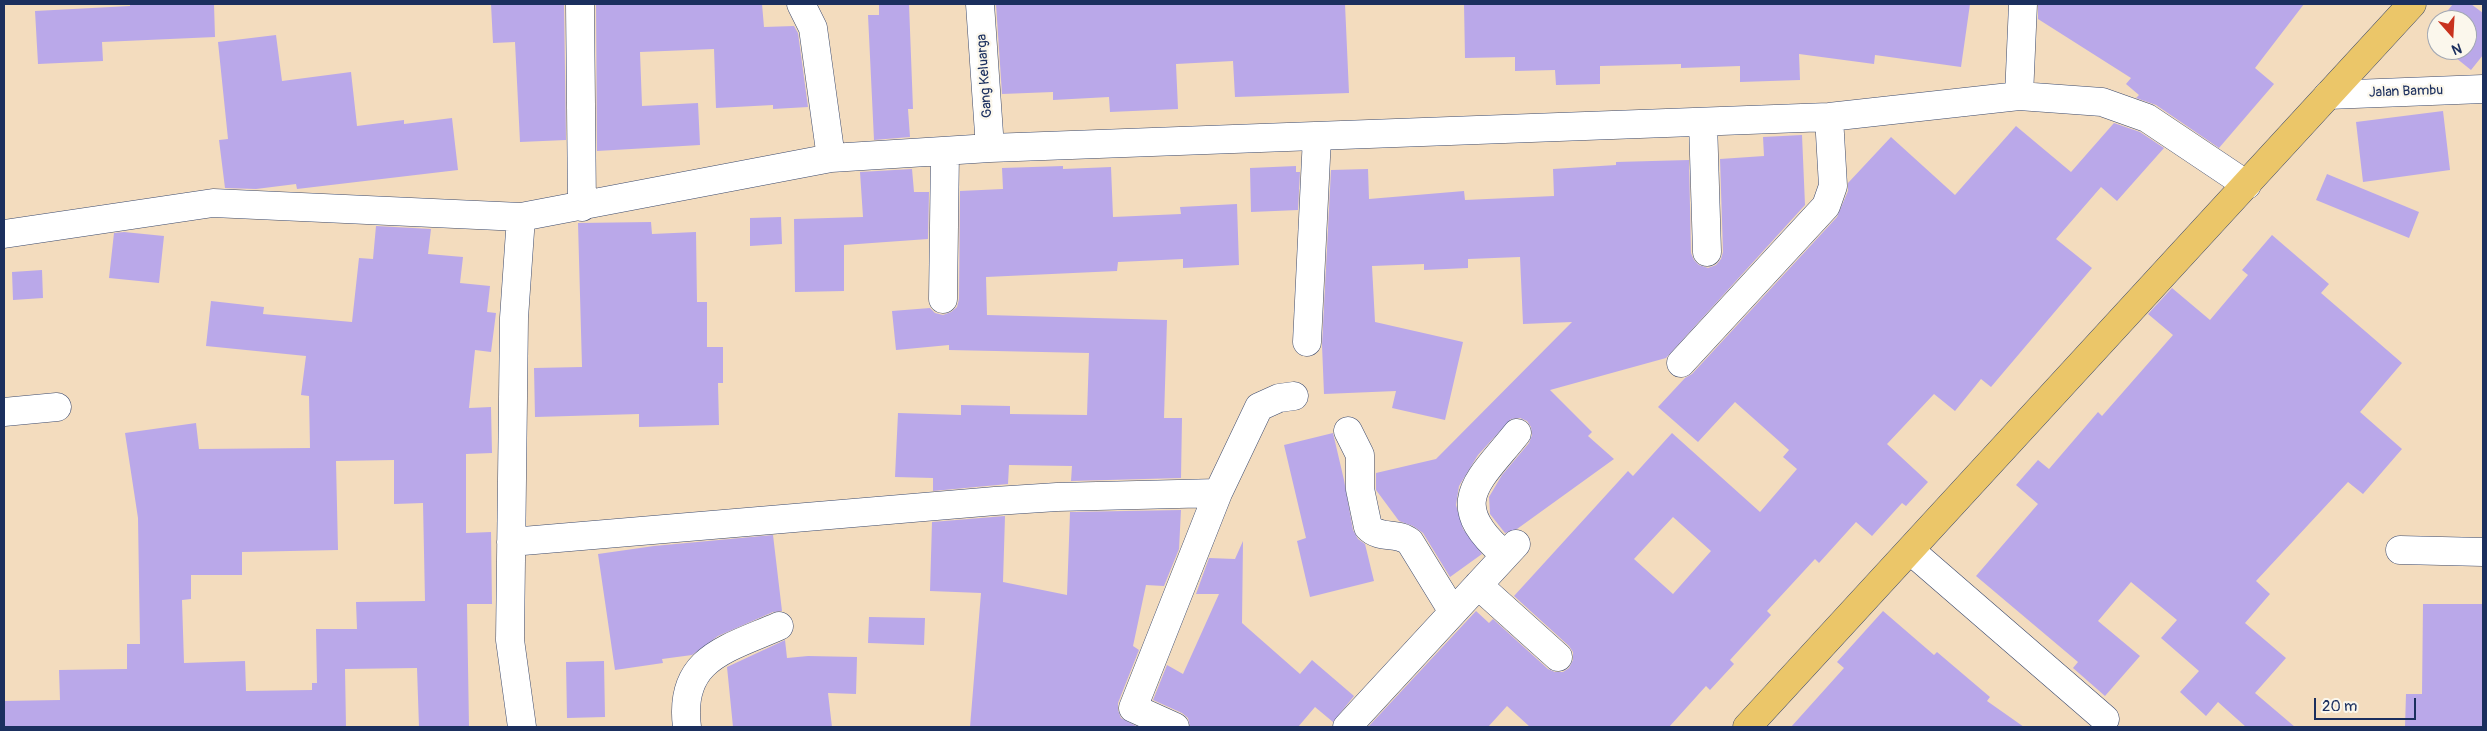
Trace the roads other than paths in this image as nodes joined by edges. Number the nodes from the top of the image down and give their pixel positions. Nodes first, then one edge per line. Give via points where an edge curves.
1 (580, 4) edge
2 (801, 4) edge
3 (980, 4) edge
4 (2024, 4) edge
5 (2412, 4) edge
6 (2483, 89) edge
7 (2328, 95) junction
8 (2019, 96) junction
9 (1829, 117) junction
10 (1703, 122) junction
11 (1317, 137) junction
12 (990, 148) junction
13 (945, 152) junction
14 (831, 158) junction
15 (2247, 185) junction
16 (582, 207) junction
17 (521, 217) junction
18 (4, 234) edge
19 (1707, 252) dead end
20 (943, 299) dead end
21 (1307, 342) dead end
22 (1681, 363) dead end
23 (1294, 396) dead end
24 (57, 407) dead end
25 (4, 412) edge
26 (1348, 431) dead end
27 (1517, 432) dead end
28 (1218, 493) junction
29 (511, 542) junction
30 (2400, 550) dead end
31 (1911, 551) junction
32 (2483, 552) edge
33 (1478, 585) junction
34 (1453, 612) junction
35 (779, 626) dead end
36 (1558, 657) dead end
37 (2105, 719) dead end
38 (522, 727) edge
39 (687, 727) edge
40 (1175, 727) edge
41 (1347, 727) edge
42 (1747, 727) edge

1 - 16 street
2 - 14 street via 813,28
3 - 12 street, Gang Keluarga
4 - 8 street
5 - 7 main road
6 - 7 street, Jalan Bambu
7 - 15 main road
8 - 9 street
8 - 15 street via 2102,102 2147,118
9 - 10 street
9 - 22 street via 1832,186 1826,206
10 - 11 street
10 - 19 street
11 - 12 street
11 - 21 street
12 - 13 street
13 - 14 street
13 - 20 street
14 - 16 street
15 - 31 main road
16 - 17 street
17 - 18 street via 214,203
17 - 29 street via 514,318
23 - 28 street via 1260,406
24 - 25 street
26 - 34 street via 1360,455 1360,489 1368,527 1379,534 1399,536 1410,542
27 - 33 street via 1475,485 1470,501 1477,524 1484,534 1511,550
28 - 29 street via 1057,496
28 - 40 street via 1133,708
29 - 38 street via 510,640
30 - 32 street
31 - 37 street
31 - 42 main road
33 - 34 street
33 - 36 street
34 - 41 street
35 - 39 street via 711,658 696,671 687,694

